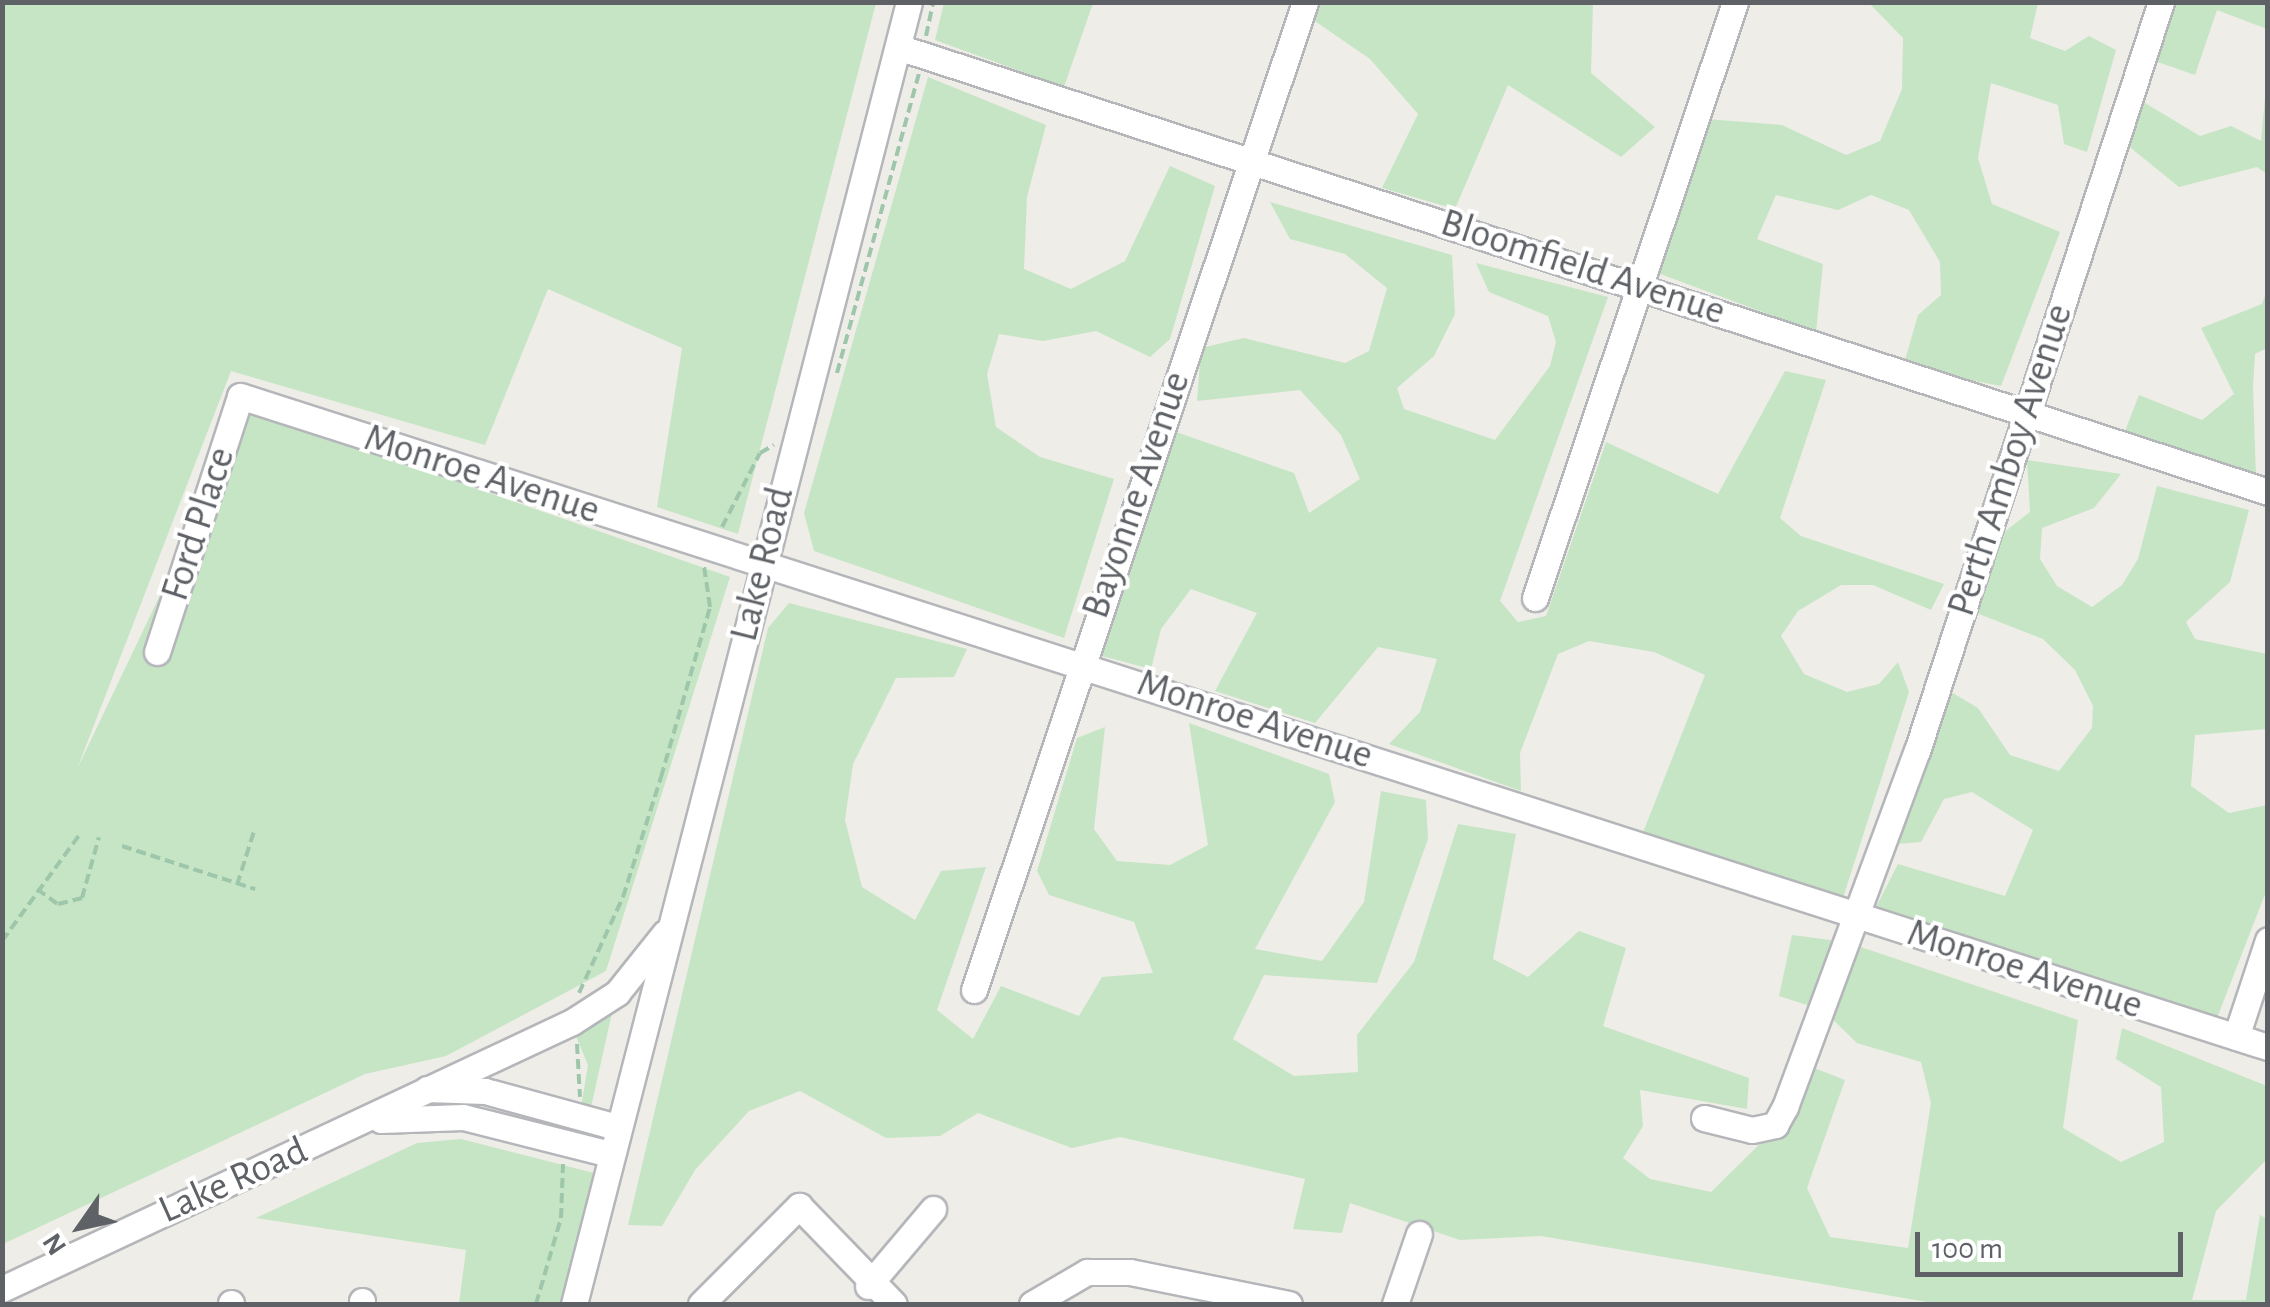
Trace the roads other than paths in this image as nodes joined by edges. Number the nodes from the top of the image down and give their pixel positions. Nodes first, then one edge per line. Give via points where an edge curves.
1 (909, 2) edge
2 (1305, 2) edge
3 (1735, 2) edge
4 (2160, 2) edge
5 (898, 47) junction
6 (1253, 163) junction
7 (1646, 287) junction
8 (240, 396) joint
9 (2025, 412) junction
10 (2268, 492) edge
11 (760, 564) junction
12 (1535, 598) dead end
13 (157, 652) dead end
14 (1080, 662) junction
15 (1860, 916) junction
16 (672, 923) junction
17 (2268, 940) edge
18 (974, 990) dead end
19 (2236, 1037) junction
20 (2268, 1047) edge
21 (422, 1089) junction
22 (1704, 1118) dead end
23 (357, 1124) junction
24 (617, 1127) junction
25 (610, 1154) junction
26 (933, 1208) dead end
27 (1419, 1234) dead end
28 (868, 1286) junction
29 (2, 1289) edge
30 (574, 1304) edge
31 (700, 1304) edge
32 (894, 1304) edge
33 (1032, 1304) edge
34 (1289, 1304) edge
35 (1395, 1304) edge

1 - 5 street, Lake Road
2 - 6 street, Bayonne Avenue
3 - 7 street
4 - 9 street, Perth Amboy Avenue
5 - 6 street, Bloomfield Avenue
5 - 11 street, Lake Road
6 - 7 street, Bloomfield Avenue
6 - 14 street, Bayonne Avenue
7 - 9 street, Bloomfield Avenue
7 - 12 street
8 - 11 street, Monroe Avenue
8 - 13 street, Ford Place
9 - 10 street, Bloomfield Avenue
9 - 15 street, Perth Amboy Avenue
11 - 14 street, Monroe Avenue
11 - 16 street, Lake Road
14 - 15 street, Monroe Avenue
14 - 18 street, Bayonne Avenue
15 - 19 street, Monroe Avenue
15 - 22 street, Perth Amboy Avenue via 1775,1125
16 - 21 street, Lake Road via 598,1008
16 - 24 street, Lake Road
17 - 19 street
19 - 20 street, Monroe Avenue
21 - 23 street, Lake Road
21 - 24 street via 485,1091
23 - 25 street, Lake Road via 442,1114
23 - 29 street, Lake Road
24 - 25 street, Lake Road
25 - 30 street
26 - 28 street
27 - 35 street
28 - 31 street via 799,1206
28 - 32 street
33 - 34 street via 1087,1272

